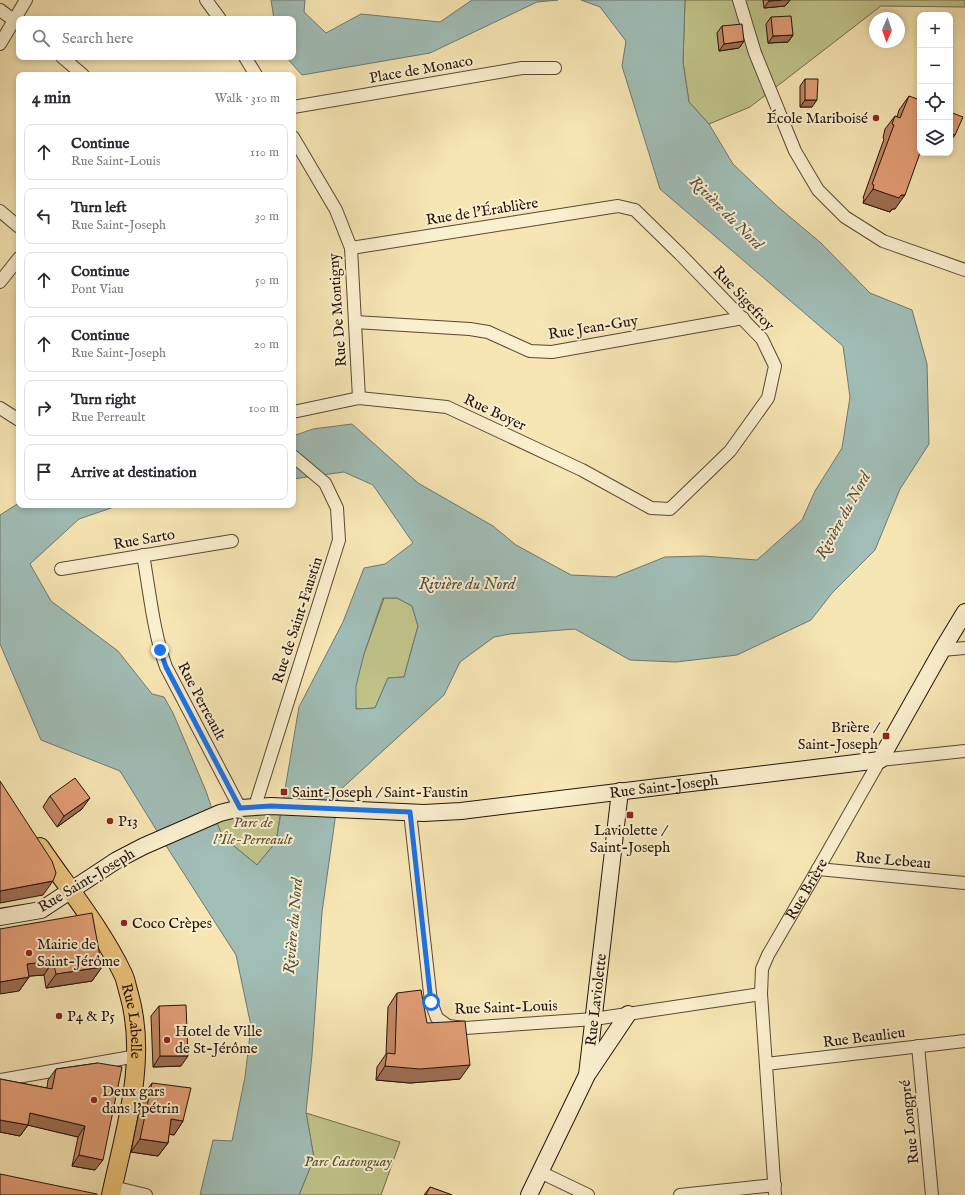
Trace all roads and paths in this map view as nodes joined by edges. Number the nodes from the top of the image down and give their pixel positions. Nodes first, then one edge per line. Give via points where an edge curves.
1 (26, 0) edge
2 (206, 0) edge
3 (739, 0) edge
4 (0, 10) edge
5 (19, 16) edge
6 (218, 16) edge
7 (16, 21) edge
8 (16, 23) edge
9 (0, 44) edge
10 (66, 60) edge
11 (248, 60) edge
12 (555, 68) dead end
13 (80, 72) edge
14 (254, 72) edge
15 (296, 106) edge
16 (296, 143) edge
17 (618, 206) joint
18 (0, 210) edge
19 (16, 224) edge
20 (351, 248) junction
21 (16, 262) edge
22 (965, 270) edge
23 (0, 282) edge
24 (742, 318) junction
25 (355, 322) junction
26 (359, 398) junction
27 (0, 408) edge
28 (296, 411) edge
29 (16, 418) edge
30 (296, 459) edge
31 (670, 509) joint
32 (232, 541) dead end
33 (144, 556) junction
34 (61, 569) dead end
35 (965, 612) edge
36 (965, 648) edge
37 (942, 650) junction
38 (965, 751) edge
39 (880, 760) junction
40 (620, 792) junction
41 (248, 807) junction
42 (410, 812) junction
43 (32, 835) edge
44 (818, 869) junction
45 (965, 883) edge
46 (70, 890) junction
47 (0, 918) edge
48 (761, 994) junction
49 (628, 1014) junction
50 (594, 1019) junction
51 (965, 1041) edge
52 (918, 1046) junction
53 (137, 1056) junction
54 (766, 1064) junction
55 (587, 1075) junction
56 (0, 1080) edge
57 (540, 1172) junction
58 (775, 1190) edge
59 (112, 1191) edge
60 (146, 1195) edge
61 (529, 1195) edge
62 (588, 1195) edge
63 (680, 1195) edge
64 (932, 1195) edge

1 - 5 street
2 - 6 street
3 - 22 street via 755,54 795,151 818,190 845,217 882,241
4 - 7 street
8 - 9 street
10 - 13 street
11 - 14 street
12 - 15 street, Place de Monaco via 522,68
16 - 20 street, Rue De Montigny via 336,210
17 - 20 street, Rue de l'Érablière
17 - 24 street, Rue Sigefroy via 635,210
18 - 19 street
20 - 25 street, Rue De Montigny
21 - 23 street
24 - 25 street, Rue Jean-Guy via 552,352 530,351 488,332 470,329
24 - 31 street, Rue Sigefroy via 762,339 775,366 768,398 730,452
25 - 26 street, Rue De Montigny
26 - 28 street, Rue Boyer
26 - 31 street, Rue Boyer via 447,407 582,470 651,508
27 - 29 street
30 - 41 street, Rue de Saint-Faustin via 325,483 337,508 339,540
32 - 33 street, Rue Sarto
33 - 34 street, Rue Sarto
33 - 41 street, Rue Perreault via 156,631 166,667
35 - 37 street, Rue Brière
36 - 37 street
37 - 39 street, Rue Brière
38 - 39 street, Rue Saint-Joseph
39 - 40 street, Rue Saint-Joseph
39 - 44 street, Rue Brière
40 - 42 street, Rue Saint-Joseph via 461,811
40 - 50 street, Rue Laviolette
41 - 42 street, Rue Saint-Joseph
41 - 46 street, Rue Saint-Joseph via 220,813 148,844
42 - 50 street, Rue Saint-Louis via 431,1002 437,1018 448,1026 465,1028
43 - 46 main road, Rue Labelle
44 - 45 street, Rue Lebeau
44 - 48 street, Rue Brière via 768,955 762,970
46 - 47 street, Rue Saint-Joseph via 41,910
46 - 53 main road, Rue Labelle via 100,932 123,975 134,1011
48 - 49 street, Rue Saint-Louis
48 - 54 street, Rue Brière
49 - 50 street, Rue Saint-Louis
49 - 55 street
50 - 55 street, Rue Laviolette
51 - 52 street, Rue Beaulieu
52 - 54 street, Rue Beaulieu
52 - 64 street, Rue Longpré
53 - 56 street
53 - 59 main road, Rue Labelle via 131,1103
54 - 58 street, Rue Brière
55 - 57 street, Rue Laviolette
57 - 61 street, Rue Laviolette
57 - 62 street
58 - 63 street
59 - 60 street

